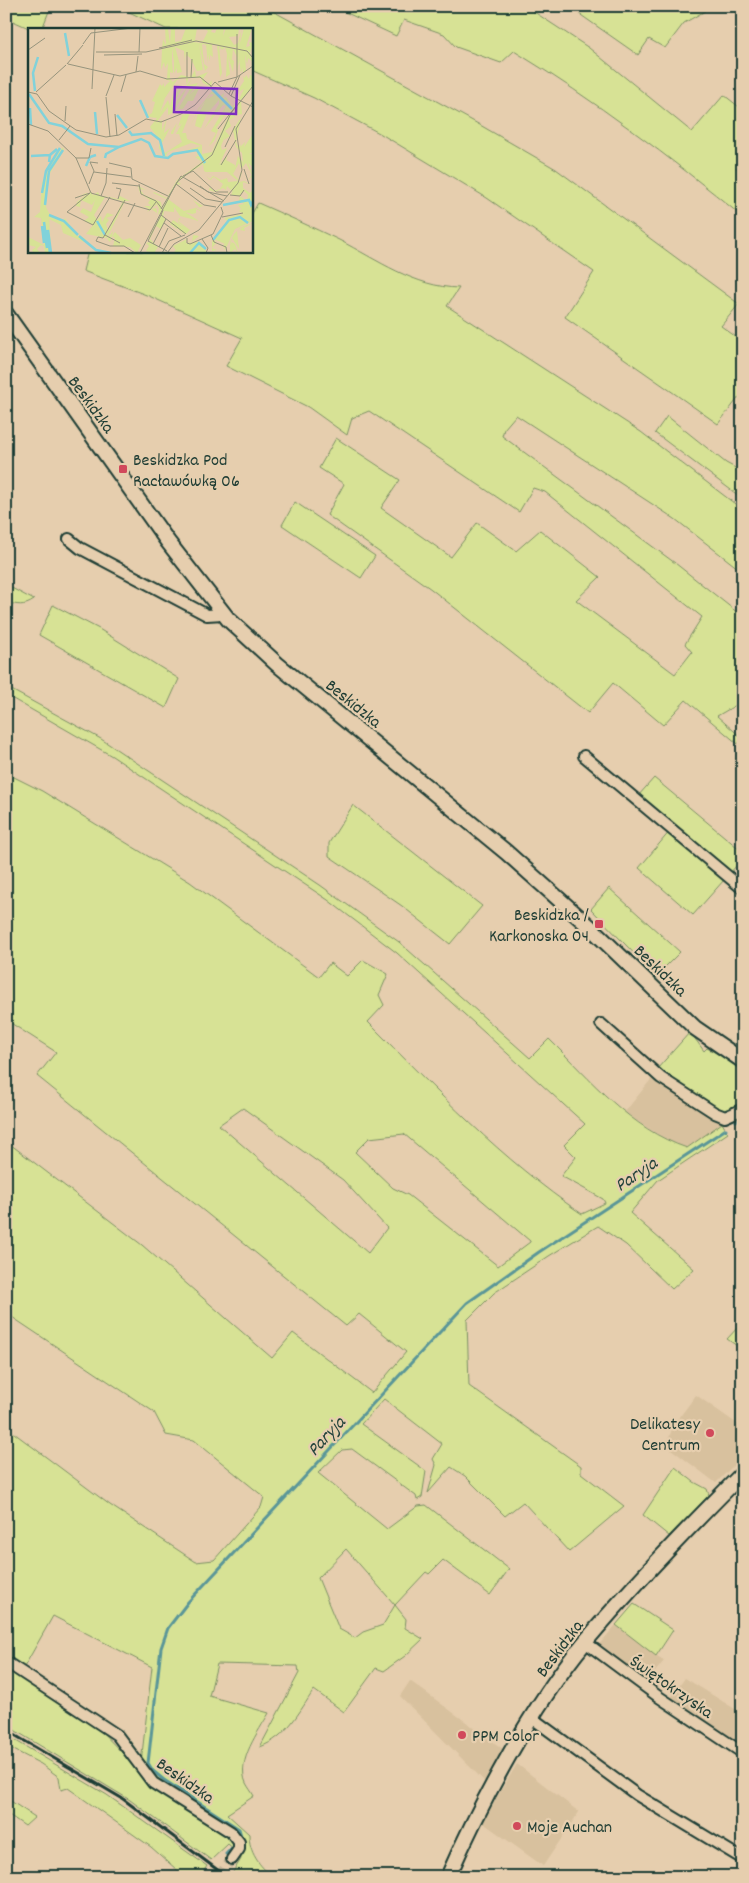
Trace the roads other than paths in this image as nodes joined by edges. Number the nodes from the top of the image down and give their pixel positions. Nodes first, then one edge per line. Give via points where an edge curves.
1 (6, 314) edge
2 (69, 539) dead end
3 (223, 614) junction
4 (584, 756) dead end
5 (743, 889) edge
6 (601, 1024) dead end
7 (743, 1060) edge
8 (743, 1109) edge
9 (743, 1473) edge
10 (585, 1642) junction
11 (6, 1662) edge
12 (532, 1718) junction
13 (743, 1753) edge
14 (232, 1859) tunnel mouth
15 (743, 1859) edge
16 (448, 1877) edge

1 - 3 street, Beskidzka
2 - 3 street via 80,548 207,615
3 - 7 street, Beskidzka via 270,658 506,852 590,927 694,1028
4 - 5 street
6 - 8 street via 661,1078 715,1113 725,1117
9 - 10 street, Beskidzka
10 - 12 street, Beskidzka
10 - 13 street, Świętokrzyska
11 - 14 street, Beskidzka via 117,1734 152,1783 231,1832 239,1842 239,1850
12 - 15 street via 637,1795
12 - 16 street, Beskidzka via 484,1803

